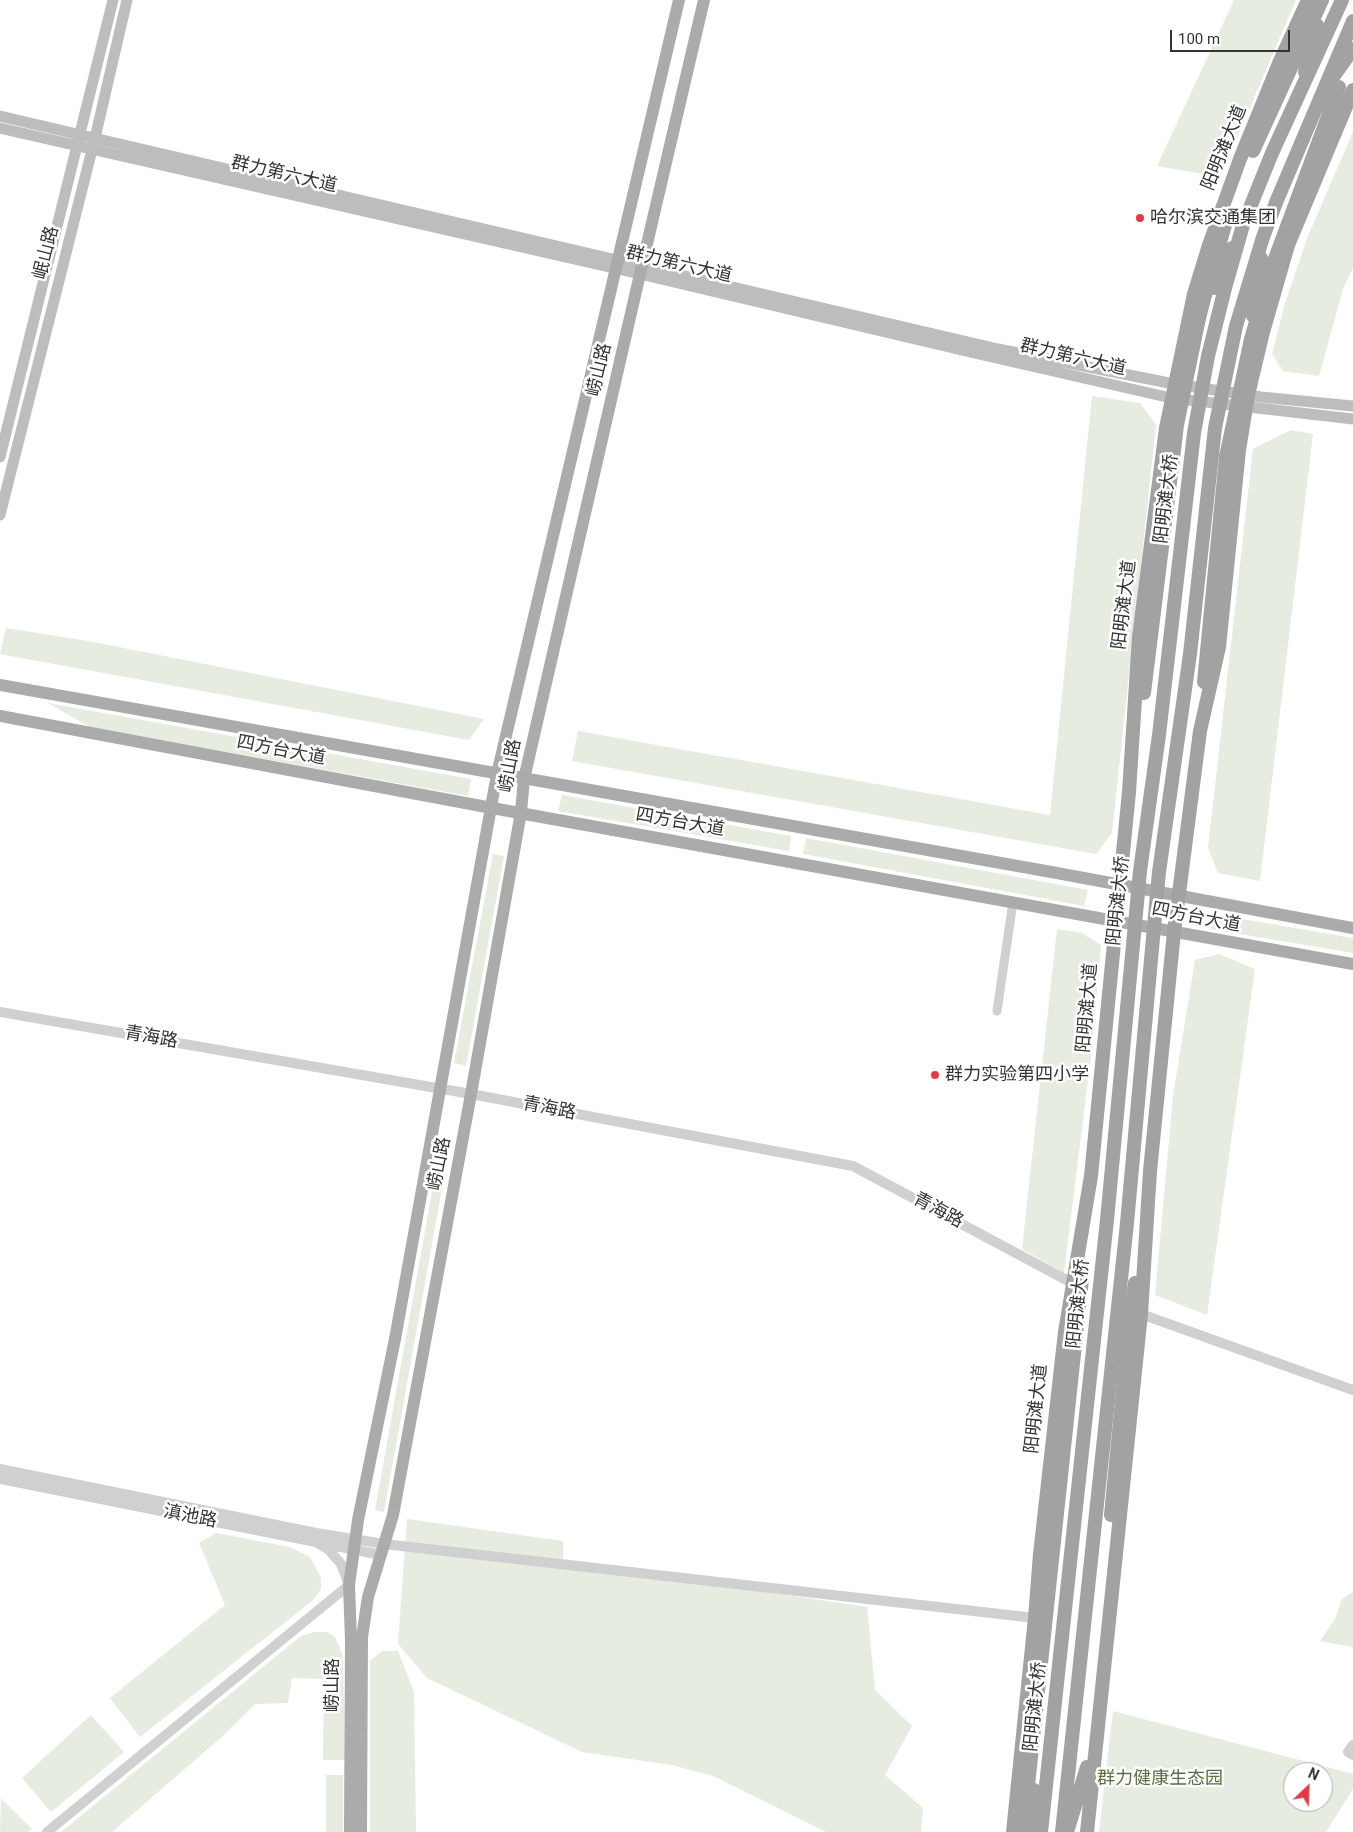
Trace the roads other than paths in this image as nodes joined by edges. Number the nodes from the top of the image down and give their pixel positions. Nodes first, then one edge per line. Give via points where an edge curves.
1 (113, 0) edge
2 (127, 0) edge
3 (679, 0) edge
4 (704, 0) edge
5 (1308, 0) edge
6 (1323, 0) edge
7 (1342, 0) edge
8 (1353, 21) edge
9 (1353, 49) edge
10 (1353, 56) edge
11 (1302, 84) junction
12 (1323, 90) junction
13 (1353, 90) edge
14 (0, 116) edge
15 (0, 128) edge
16 (80, 141) junction
17 (93, 143) junction
18 (1243, 225) junction
19 (1263, 237) junction
20 (618, 264) junction
21 (641, 270) junction
22 (1199, 318) junction
23 (1251, 339) junction
24 (1173, 391) junction
25 (1247, 401) junction
26 (1353, 406) edge
27 (1353, 420) edge
28 (0, 457) edge
29 (0, 515) edge
30 (0, 685) edge
31 (0, 716) edge
32 (1200, 731) junction
33 (497, 774) junction
34 (524, 779) junction
35 (1129, 792) junction
36 (492, 808) junction
37 (521, 812) junction
38 (1120, 885) junction
39 (1179, 895) junction
40 (1013, 902) junction
41 (1115, 920) junction
42 (1353, 928) edge
43 (1174, 932) junction
44 (1353, 964) edge
45 (997, 1011) dead end
46 (0, 1012) edge
47 (440, 1089) junction
48 (471, 1094) junction
49 (1091, 1176) junction
50 (1149, 1180) junction
51 (1072, 1283) junction
52 (1141, 1314) junction
53 (1353, 1390) edge
54 (0, 1468) edge
55 (0, 1479) edge
56 (318, 1542) junction
57 (355, 1544) junction
58 (383, 1550) junction
59 (349, 1585) junction
60 (1035, 1618) junction
61 (1031, 1757) junction
62 (1086, 1767) junction
63 (47, 1832) edge
64 (350, 1832) edge
65 (361, 1832) edge
66 (1013, 1832) edge
67 (1023, 1832) edge
68 (1039, 1832) edge
69 (1062, 1832) edge
70 (1067, 1832) edge
71 (1080, 1832) edge
72 (1087, 1832) edge

1 - 16 main road, 岷山路
2 - 17 main road, 岷山路
3 - 20 main road, 崂山路
4 - 21 main road, 崂山路
5 - 24 highway, 阳明滩大道 via 1280,61 1219,215 1194,294
6 - 11 highway, bridge
6 - 22 highway via 1273,106 1234,202
7 - 11 highway, 阳明滩大桥, bridge
8 - 12 highway, bridge
9 - 12 highway, bridge
10 - 23 highway, bridge via 1282,239
11 - 18 highway, 阳明滩大桥, bridge
12 - 19 highway, bridge
13 - 25 highway via 1288,245 1262,332
14 - 16 main road, 群力第六大道
15 - 16 main road, 群力第六大道
16 - 17 main road, 群力第六大道
16 - 28 main road, 岷山路
17 - 20 main road, 群力第六大道
17 - 29 main road, 岷山路
18 - 22 highway, bridge
18 - 68 highway, 阳明滩大桥, bridge via 1208,356 1191,455 1140,871 1107,1220
19 - 23 highway, bridge
19 - 69 highway, bridge via 1236,326 1220,395 1211,459 1190,654 1160,872 1128,1214
20 - 21 main road, 群力第六大道
20 - 33 main road, 崂山路
21 - 24 main road, 群力第六大道
21 - 34 main road, 崂山路
22 - 35 highway, bridge via 1177,424 1151,643
23 - 32 highway, bridge via 1226,457
24 - 25 main road, 群力第六大道
24 - 35 highway, 阳明滩大道 via 1139,637
25 - 26 main road, 群力第六大道
25 - 27 main road, 群力第六大道
25 - 32 highway via 1219,647
30 - 33 main road, 四方台大道
31 - 36 main road, 四方台大道
32 - 39 highway
33 - 34 main road, 四方台大道
33 - 36 main road, 崂山路
34 - 37 main road, 崂山路
34 - 38 main road, 四方台大道
35 - 38 highway, 阳明滩大道
36 - 37 main road, 四方台大道
36 - 47 main road, 崂山路
37 - 40 main road, 四方台大道
37 - 48 main road, 崂山路
38 - 39 main road, 四方台大道
38 - 41 highway, 阳明滩大道
39 - 42 main road, 四方台大道
39 - 43 highway
40 - 41 main road, 四方台大道
40 - 45 street
41 - 43 main road, 四方台大道
41 - 49 highway, 阳明滩大道
43 - 44 main road, 四方台大道
43 - 50 highway
46 - 47 street, 青海路
47 - 48 street, 青海路
47 - 57 main road, 崂山路
48 - 51 street, 青海路 via 853,1166
48 - 58 main road, 崂山路 via 393,1516
49 - 51 highway, 阳明滩大道
49 - 61 highway
50 - 52 highway
50 - 62 highway via 1130,1318
51 - 60 highway, 阳明滩大道
52 - 53 street
52 - 72 highway
54 - 57 street, 滇池路
55 - 56 street, 滇池路
56 - 57 street, 滇池路
56 - 59 street via 341,1564
57 - 58 street, 滇池路
57 - 59 main road, 崂山路
58 - 60 street, 滇池路
58 - 65 main road, 崂山路 via 368,1597 362,1637
59 - 63 street
59 - 64 main road, 崂山路
60 - 66 highway, 阳明滩大道
61 - 67 highway
61 - 68 highway
62 - 70 highway
62 - 71 highway

